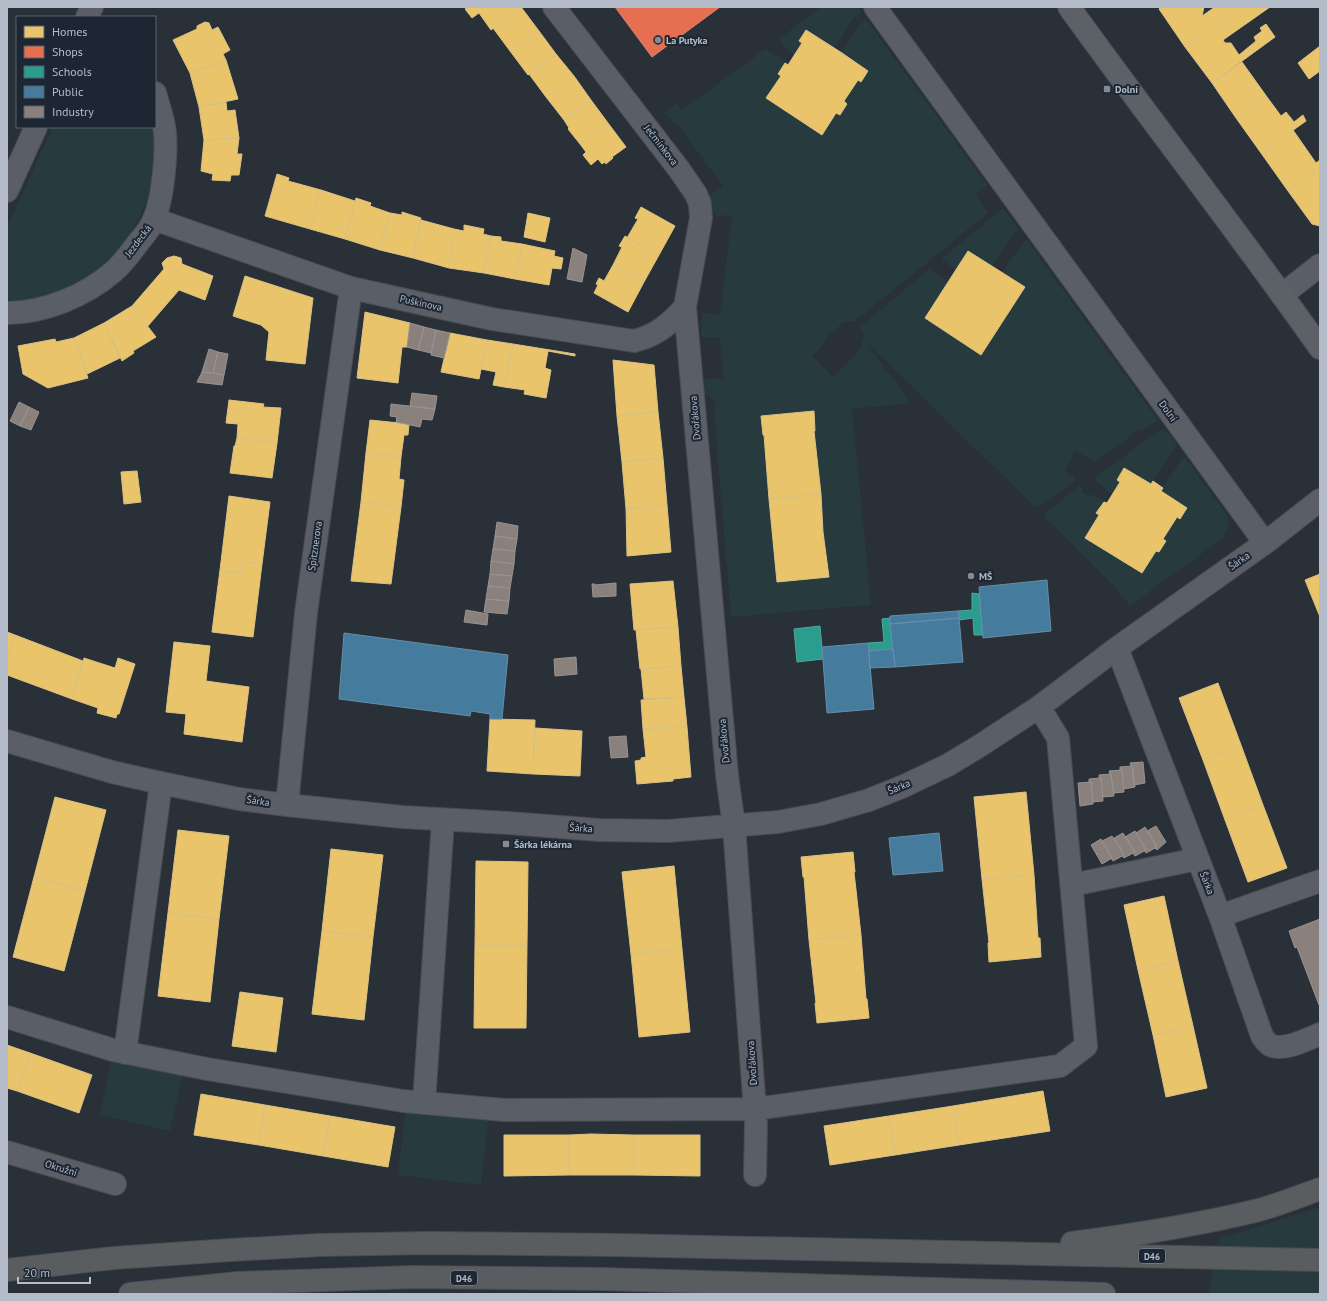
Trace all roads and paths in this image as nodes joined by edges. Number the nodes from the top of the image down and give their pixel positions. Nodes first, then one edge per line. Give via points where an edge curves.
1 (554, 7) edge
2 (875, 7) edge
3 (1069, 7) edge
4 (156, 97) edge
5 (36, 128) edge
6 (7, 190) edge
7 (154, 219) junction
8 (1320, 265) edge
9 (351, 288) junction
10 (1282, 295) junction
11 (686, 307) junction
12 (7, 313) edge
13 (1320, 348) edge
14 (1320, 500) edge
15 (1265, 543) junction
16 (1116, 648) junction
17 (1039, 707) junction
18 (7, 741) edge
19 (161, 783) junction
20 (287, 805) junction
21 (443, 820) junction
22 (734, 826) junction
23 (1197, 859) junction
24 (1320, 881) edge
25 (1072, 885) junction
26 (1220, 916) junction
27 (7, 1017) edge
28 (1320, 1034) edge
29 (125, 1053) junction
30 (424, 1103) junction
31 (755, 1109) junction
32 (7, 1152) edge
33 (755, 1175) dead end
34 (115, 1184) dead end
35 (1320, 1189) edge
36 (983, 1252) junction
37 (1320, 1260) edge
38 (7, 1270) edge
39 (798, 1286) junction
40 (130, 1294) edge
41 (842, 1294) edge
42 (1104, 1294) edge

1 - 11 street, Ječmínkova via 691,184 698,199 701,218
2 - 15 street, Dolní
3 - 10 main road
4 - 7 street, Jezdecká via 166,142 163,179
5 - 6 street
7 - 9 street, Puškinova
7 - 12 street, Jezdecká via 128,255 98,284 55,305
8 - 10 street
9 - 11 street, Puškinova via 492,319 634,340 657,333
9 - 20 street, Spitznerova via 306,613
10 - 13 main road
11 - 22 street, Dvořákova via 727,775
14 - 15 street, Šárka
15 - 16 street, Šárka
16 - 17 street, Šárka
16 - 23 street, Šárka
17 - 22 street, Šárka via 948,765 869,800 821,814 778,822
17 - 25 street via 1058,738
18 - 19 street, Šárka via 112,772
19 - 20 street, Šárka
19 - 29 street
20 - 21 street, Šárka
21 - 22 street, Šárka via 599,830 668,831
21 - 30 street
22 - 31 street, Dvořákova
23 - 25 street
23 - 26 street, Šárka
24 - 26 street
25 - 31 street via 1086,1046 1060,1066
26 - 28 street, Šárka via 1262,1036 1270,1045 1286,1047
27 - 29 street
29 - 30 street via 230,1073
30 - 31 street via 504,1110
31 - 33 street, Dvořákova
32 - 34 street, Okružní
35 - 36 highway via 1260,1209 1182,1226 1103,1239
36 - 37 highway, D46
36 - 38 highway, D46 via 617,1244 419,1243 230,1250 114,1258
39 - 40 highway, D46 via 602,1279 412,1277 238,1283
39 - 41 highway
39 - 42 highway, D46

